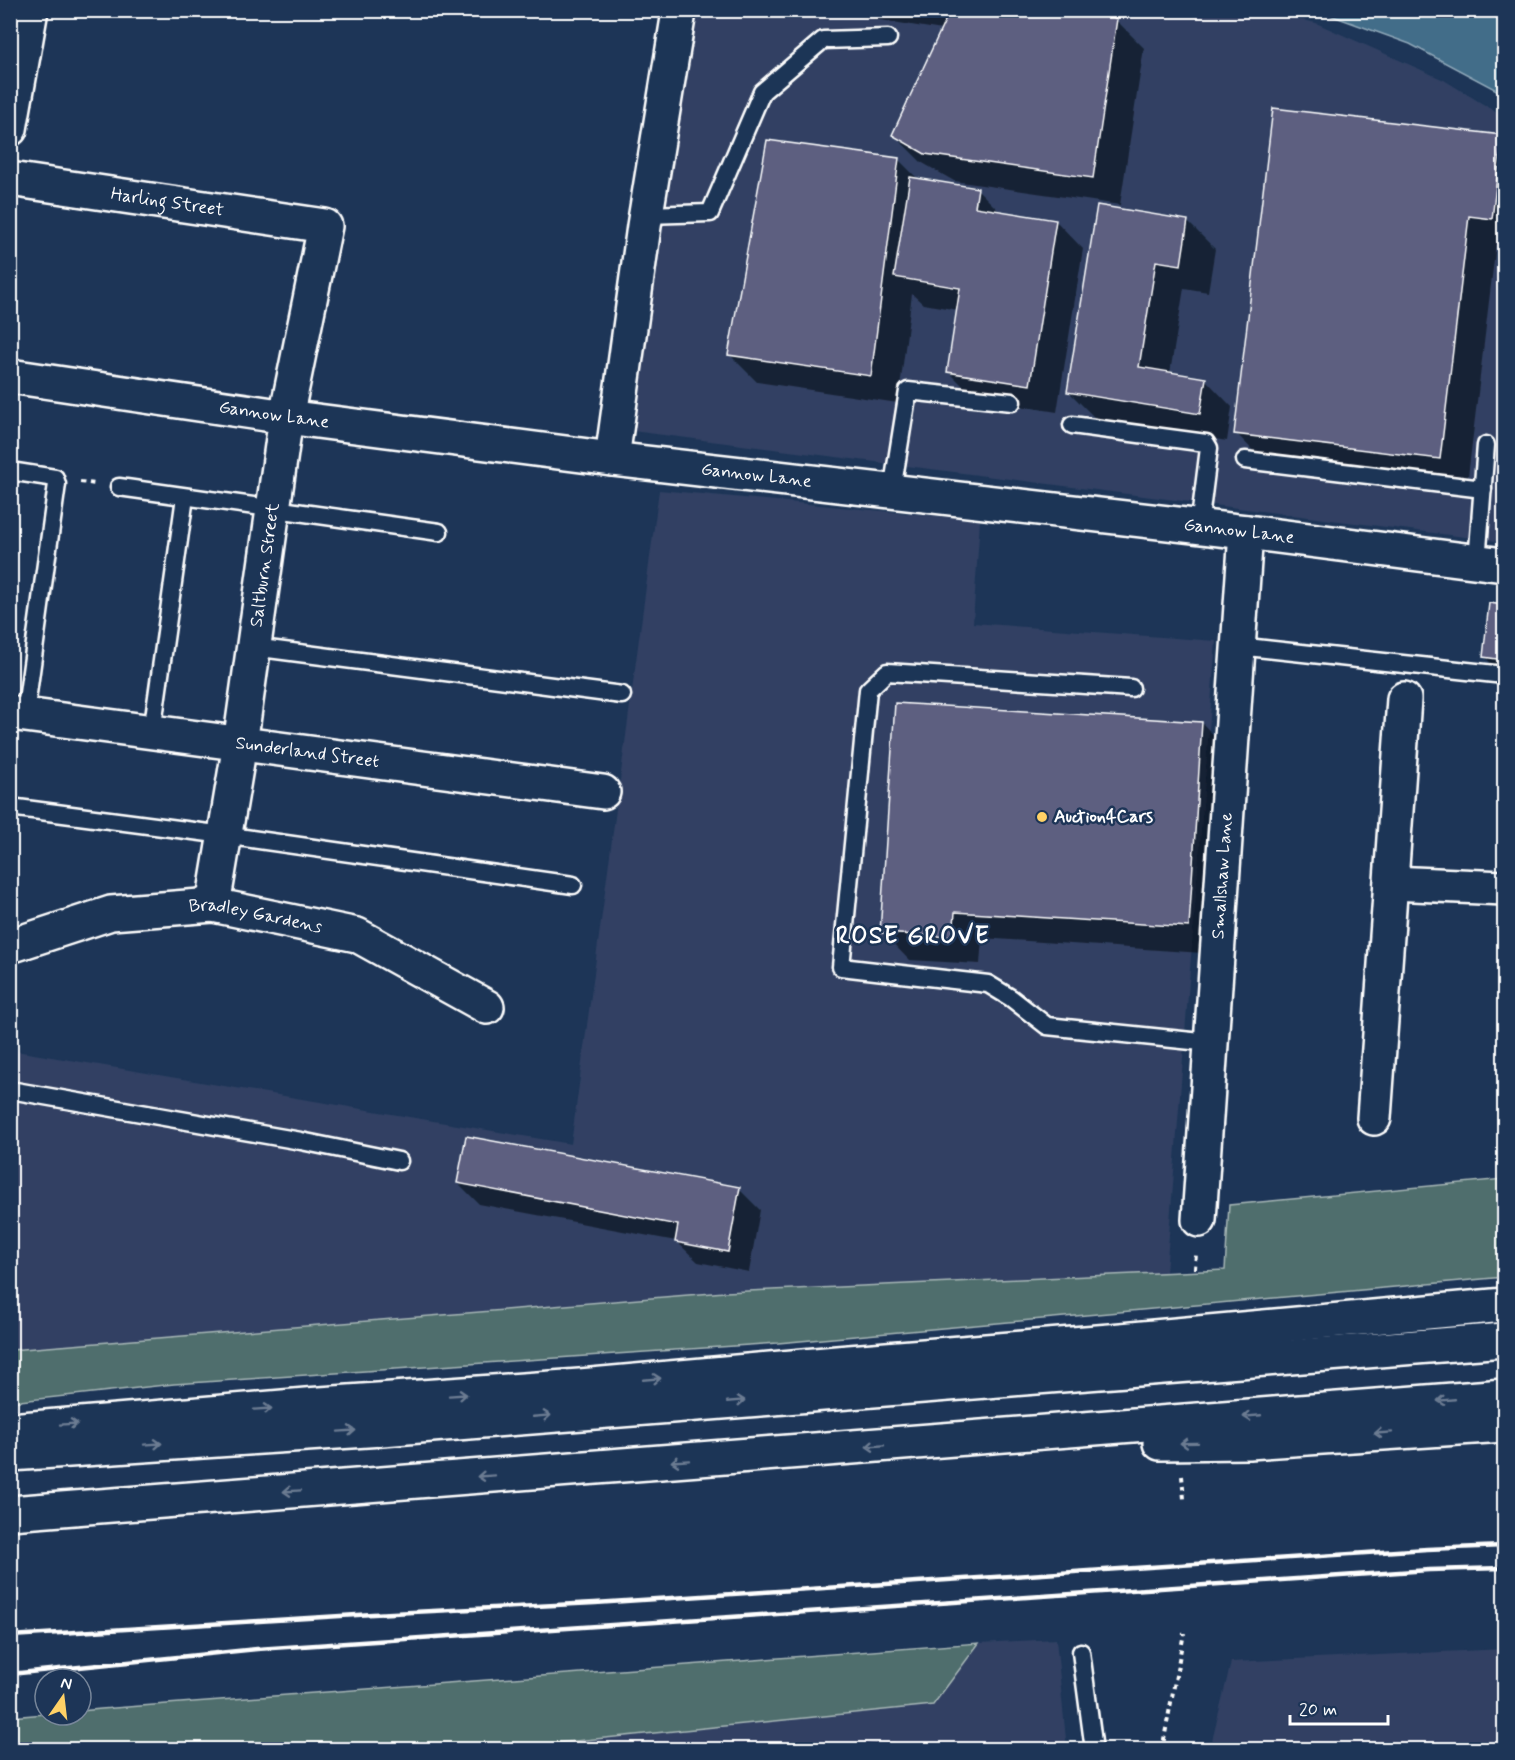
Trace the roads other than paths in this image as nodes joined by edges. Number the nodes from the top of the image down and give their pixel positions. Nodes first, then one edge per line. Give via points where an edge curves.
1 (31, 10) edge
2 (680, 12) dead end
3 (888, 38) dead end
4 (16, 68) edge
5 (10, 129) edge
6 (10, 179) edge
7 (646, 215) junction
8 (325, 226) joint
9 (10, 376) edge
10 (1012, 402) dead end
11 (286, 417) junction
12 (1072, 425) dead end
13 (1486, 445) dead end
14 (612, 459) junction
15 (1245, 460) dead end
16 (10, 471) edge
17 (119, 488) road end
18 (1483, 489) junction
19 (892, 491) junction
20 (185, 497) junction
21 (273, 509) junction
22 (1199, 527) junction
23 (439, 532) dead end
24 (1246, 532) junction
25 (1491, 564) edge
26 (1238, 646) junction
27 (254, 647) junction
28 (1504, 675) edge
29 (1131, 688) dead end
30 (622, 695) dead end
31 (1404, 699) dead end
32 (18, 714) edge
33 (152, 732) junction
34 (240, 744) junction
35 (603, 792) dead end
36 (10, 807) edge
37 (224, 835) junction
38 (1391, 882) junction
39 (573, 885) dead end
40 (1504, 888) edge
41 (213, 905) junction
42 (10, 946) edge
43 (487, 1007) dead end
44 (1211, 1043) junction
45 (10, 1090) edge
46 (1374, 1118) dead end
47 (399, 1161) dead end
48 (1199, 1220) dead end
49 (1504, 1305) edge
50 (1504, 1340) edge
51 (1504, 1396) edge
52 (1504, 1425) edge
53 (10, 1430) edge
54 (933, 1441) junction
55 (10, 1454) edge
56 (10, 1513) edge
57 (1082, 1652) dead end
58 (1094, 1749) edge

1 - 4 main road
2 - 7 main road
3 - 7 lane via 823,40 762,92 710,213
4 - 5 main road
6 - 8 main road, Harling Street
7 - 14 main road
8 - 11 main road, Saltburn Street
9 - 11 main road, Gannow Lane
10 - 19 lane via 908,391
11 - 14 main road, Gannow Lane
11 - 21 main road, Saltburn Street
12 - 22 lane via 1206,443 1209,448
13 - 18 lane
14 - 19 main road, Gannow Lane
15 - 18 lane
16 - 32 lane via 55,478 57,484
17 - 20 lane
18 - 25 lane
19 - 22 main road, Gannow Lane
20 - 21 lane
20 - 33 lane
21 - 23 lane
21 - 27 main road, Saltburn Street
22 - 24 main road, Gannow Lane
24 - 25 main road, Gannow Lane
24 - 26 main road, Smallshaw Lane
26 - 28 lane
26 - 44 main road, Smallshaw Lane
27 - 30 lane
27 - 34 main road, Saltburn Street
29 - 44 lane via 887,672 868,690 841,967 988,984 1047,1026
31 - 38 main road
32 - 33 main road, Sunderland Street
33 - 34 main road, Sunderland Street
34 - 35 main road, Sunderland Street
34 - 37 main road, Saltburn Street
36 - 37 lane
37 - 39 lane
37 - 41 main road, Saltburn Street
38 - 40 main road
38 - 46 main road
41 - 42 main road, Bradley Gardens via 111,914
41 - 43 main road, Bradley Gardens via 357,935
44 - 48 main road, Smallshaw Lane
45 - 47 lane
53 -> 49 main road via 580,1386
55 -> 50 main road via 405,1427
51 -> 54 main road
52 -> 54 main road via 1249,1442 1103,1445
54 -> 56 main road
57 - 58 lane

